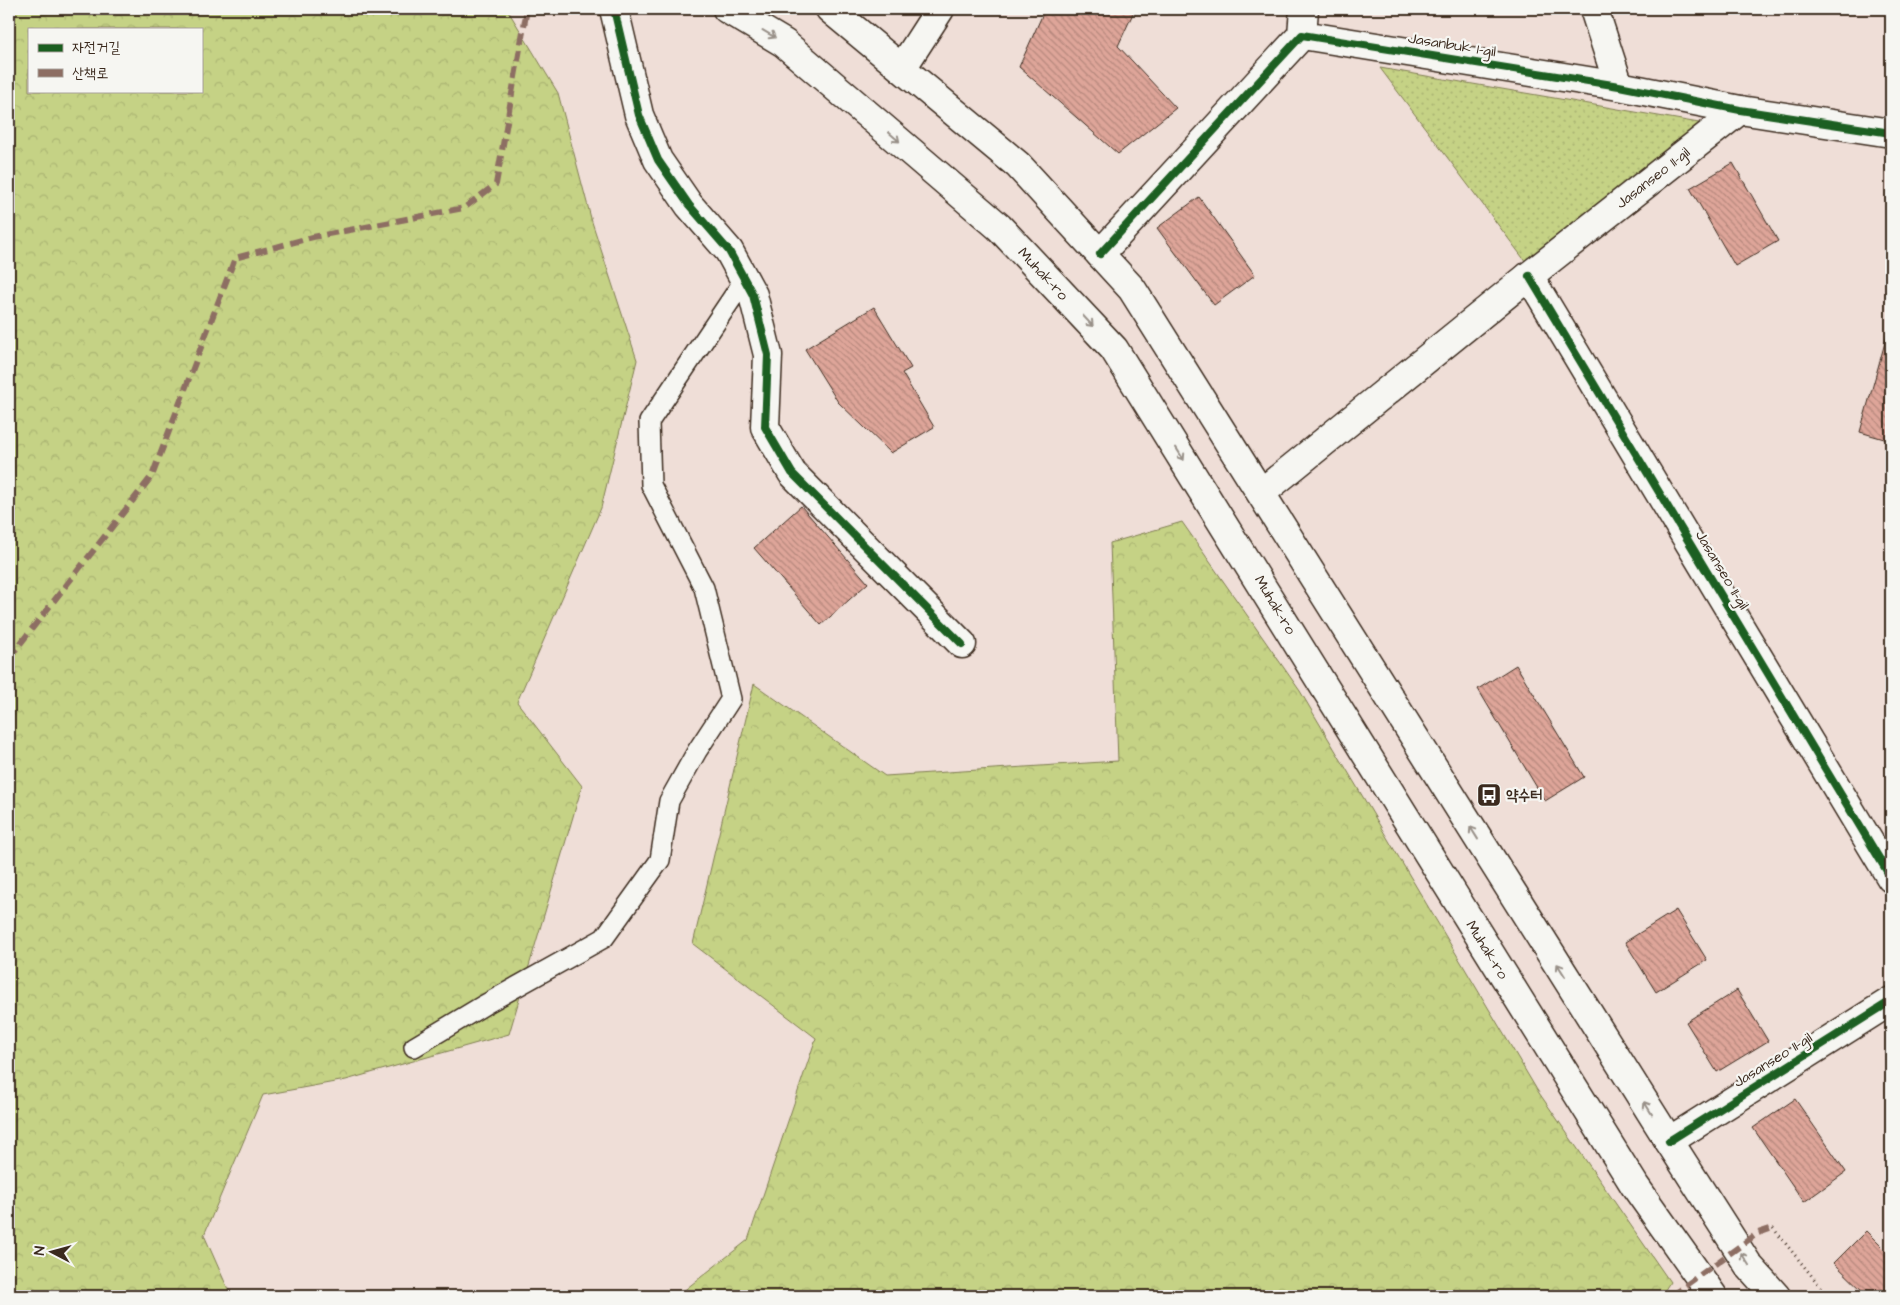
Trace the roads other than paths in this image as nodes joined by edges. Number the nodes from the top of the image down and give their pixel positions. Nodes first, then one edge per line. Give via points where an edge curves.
1 (614, 9) edge
2 (727, 9) edge
3 (830, 9) edge
4 (940, 9) edge
5 (1594, 9) edge
6 (1303, 22) edge
7 (902, 68) junction
8 (1619, 86) junction
9 (1740, 110) junction
10 (1891, 134) edge
11 (1100, 254) junction
12 (1529, 276) junction
13 (745, 279) junction
14 (1260, 493) junction
15 (962, 644) dead end
16 (1891, 878) edge
17 (1891, 1001) edge
18 (414, 1047) dead end
19 (1669, 1141) junction
20 (1713, 1296) edge
21 (1776, 1296) edge

1 - 13 street via 639,115 658,160 689,205 729,251
2 -> 20 street, Muhak-ro via 784,42 999,227 1114,349 1635,1186
3 - 7 street
4 - 7 street
5 - 8 street
6 - 8 street, Jasanbuk 1-gil
6 - 11 street, Jasanbuk 1-gil
7 - 11 street via 1018,164
8 - 9 street, Jasanbuk 1-gil
9 - 10 street, Jasanbuk 1-gil
9 - 12 street, Jasanseo 11-gil
11 - 14 street via 1132,289
12 - 14 street
12 - 16 street, Jasanseo 11-gil
13 - 15 street via 753,295 768,355 765,426 792,473
13 - 18 lane via 649,422 651,485 704,588 731,699 696,751 669,801 660,860 604,938
19 -> 14 street
17 - 19 street, Jasanseo 11-gil
21 -> 19 street via 1749,1266

